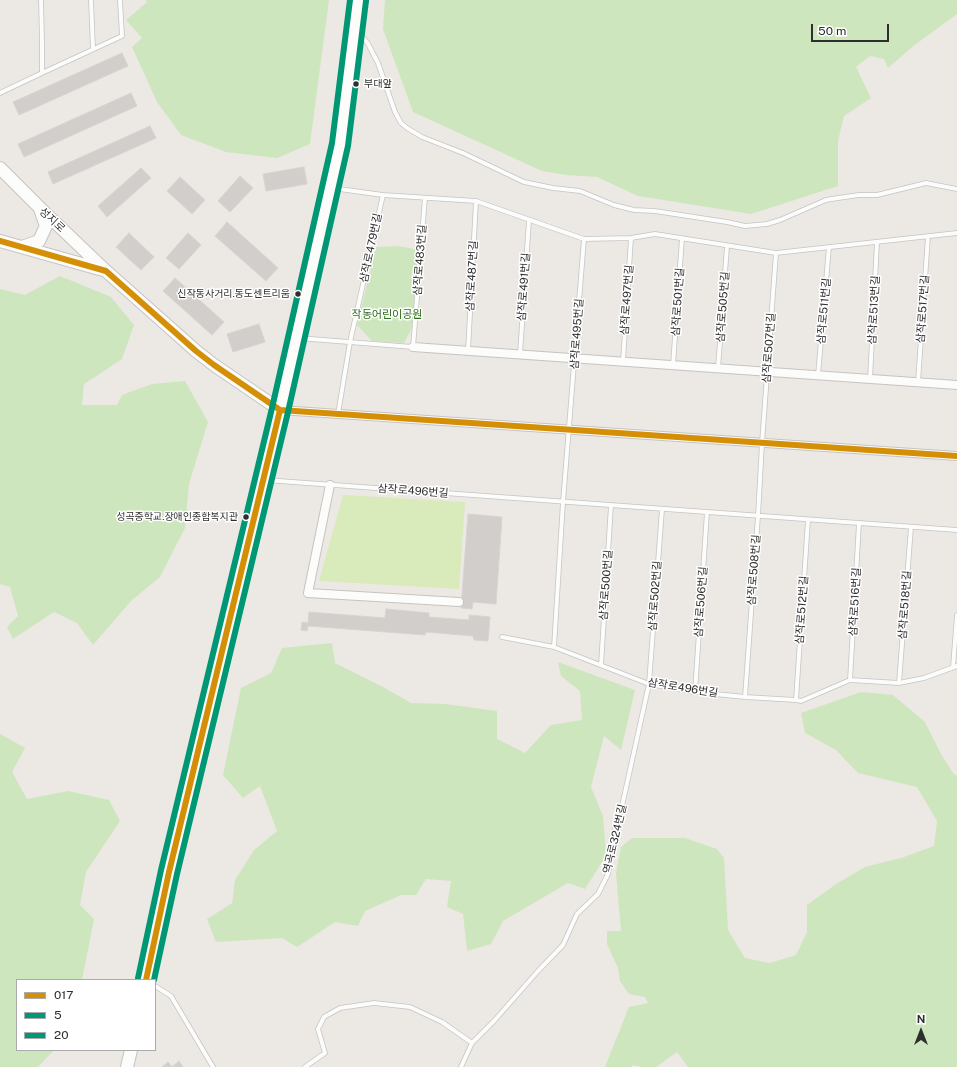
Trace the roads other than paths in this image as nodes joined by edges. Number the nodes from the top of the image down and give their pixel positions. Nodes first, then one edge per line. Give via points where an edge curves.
1 (41, 0) edge
2 (92, 0) edge
3 (120, 0) edge
4 (358, 0) edge
5 (354, 27) junction
6 (93, 49) junction
7 (42, 73) junction
8 (0, 93) edge
9 (0, 168) edge
10 (330, 188) junction
11 (957, 189) edge
12 (383, 195) junction
13 (425, 198) junction
14 (476, 201) junction
15 (40, 208) junction
16 (528, 220) junction
17 (957, 233) edge
18 (928, 236) junction
19 (632, 238) junction
20 (682, 238) junction
21 (584, 239) junction
22 (0, 241) edge
23 (877, 242) junction
24 (727, 246) junction
25 (22, 247) junction
26 (829, 247) junction
27 (776, 253) junction
28 (106, 271) junction
29 (296, 337) junction
30 (350, 342) junction
31 (413, 347) junction
32 (468, 351) junction
33 (520, 354) junction
34 (575, 358) junction
35 (623, 361) junction
36 (673, 365) junction
37 (718, 368) junction
38 (767, 372) junction
39 (818, 375) junction
40 (870, 379) junction
41 (918, 382) junction
42 (957, 385) edge
43 (280, 410) junction
44 (338, 414) junction
45 (570, 430) junction
46 (762, 443) junction
47 (957, 456) edge
48 (262, 480) junction
49 (330, 485) junction
50 (563, 502) junction
51 (611, 505) junction
52 (662, 509) junction
53 (707, 512) junction
54 (758, 516) junction
55 (808, 520) junction
56 (859, 524) junction
57 (911, 527) junction
58 (957, 530) edge
59 (459, 602) dead end
60 (957, 615) edge
61 (502, 637) dead end
62 (554, 647) junction
63 (601, 665) junction
64 (955, 666) edge
65 (850, 680) junction
66 (899, 683) junction
67 (649, 684) junction
68 (695, 692) junction
69 (745, 697) junction
70 (796, 700) junction
71 (146, 979) edge
72 (156, 987) edge
73 (472, 1043) junction
74 (131, 1051) edge
75 (127, 1067) edge
76 (213, 1067) edge
77 (305, 1067) edge
78 (461, 1067) edge

1 - 7 lane
2 - 6 lane
3 - 6 lane via 122,36
4 - 5 street
5 - 10 street via 340,144
5 - 11 lane via 370,47 395,112 406,128 524,182 580,191 634,210 745,226 780,220 826,200 877,195 926,183
6 - 7 lane
7 - 8 lane
9 - 15 street, 성지로
10 - 12 lane
10 - 29 street
12 - 13 lane
12 - 30 lane, 삼작로479번길
13 - 14 lane
13 - 31 lane, 삼작로483번길
14 - 16 lane
14 - 32 lane, 삼작로487번길
15 - 25 street via 46,226 39,241
15 - 28 street, 성지로
16 - 21 lane
16 - 33 lane, 삼작로491번길
17 - 18 lane
18 - 23 lane
18 - 41 lane, 삼작로517번길
19 - 20 lane via 656,234
19 - 21 lane
19 - 35 lane, 삼작로497번길
20 - 24 lane
20 - 36 lane, 삼작로501번길
21 - 34 lane, 삼작로495번길
22 - 25 street
23 - 26 lane
23 - 40 lane, 삼작로513번길
24 - 27 lane
24 - 37 lane, 삼작로505번길
25 - 28 street
26 - 27 lane
26 - 39 lane, 삼작로511번길
27 - 38 lane, 삼작로507번길
28 - 43 street, 성지로 via 196,351
29 - 30 lane
29 - 43 street
30 - 31 lane
30 - 44 lane, 삼작로479번길
31 - 32 street
32 - 33 street
33 - 34 street
34 - 35 street
34 - 45 lane, 삼작로495번길
35 - 36 street
36 - 37 street
37 - 38 street
38 - 39 street
38 - 46 lane, 삼작로507번길
39 - 40 street
40 - 41 street
41 - 42 street
43 - 44 street
43 - 48 street
44 - 45 street
45 - 46 street
45 - 50 lane
46 - 47 street
46 - 54 lane, 삼작로508번길
48 - 49 lane, 삼작로496번길
48 - 71 street
49 - 50 lane, 삼작로496번길
49 - 59 street via 308,593
50 - 51 lane, 삼작로496번길
50 - 62 lane
51 - 52 lane, 삼작로496번길
51 - 63 lane, 삼작로500번길
52 - 53 lane, 삼작로496번길
52 - 67 lane, 삼작로502번길
53 - 54 lane, 삼작로496번길
53 - 68 lane, 삼작로506번길
54 - 55 lane, 삼작로496번길
54 - 69 lane, 삼작로508번길
55 - 56 lane, 삼작로496번길
55 - 70 lane, 삼작로512번길
56 - 57 lane, 삼작로496번길
56 - 65 lane, 삼작로516번길
57 - 58 lane, 삼작로496번길
57 - 66 lane, 삼작로518번길
60 - 64 lane
61 - 62 lane, 삼작로496번길
62 - 63 lane, 삼작로496번길
63 - 67 lane, 삼작로496번길
64 - 66 lane, 삼작로496번길 via 924,678
65 - 66 lane, 삼작로496번길
65 - 70 lane, 삼작로496번길 via 801,701
67 - 68 lane, 삼작로496번길
67 - 73 lane, 역곡로324번길 via 622,806 613,835 608,874 598,894 577,914 564,945
68 - 69 lane, 삼작로496번길
69 - 70 lane, 삼작로496번길
72 - 76 lane via 171,996
73 - 77 lane via 442,1022 410,1007 374,1003 340,1008 324,1017 318,1029 325,1053
73 - 78 lane, 역곡로324번길
74 - 75 street

